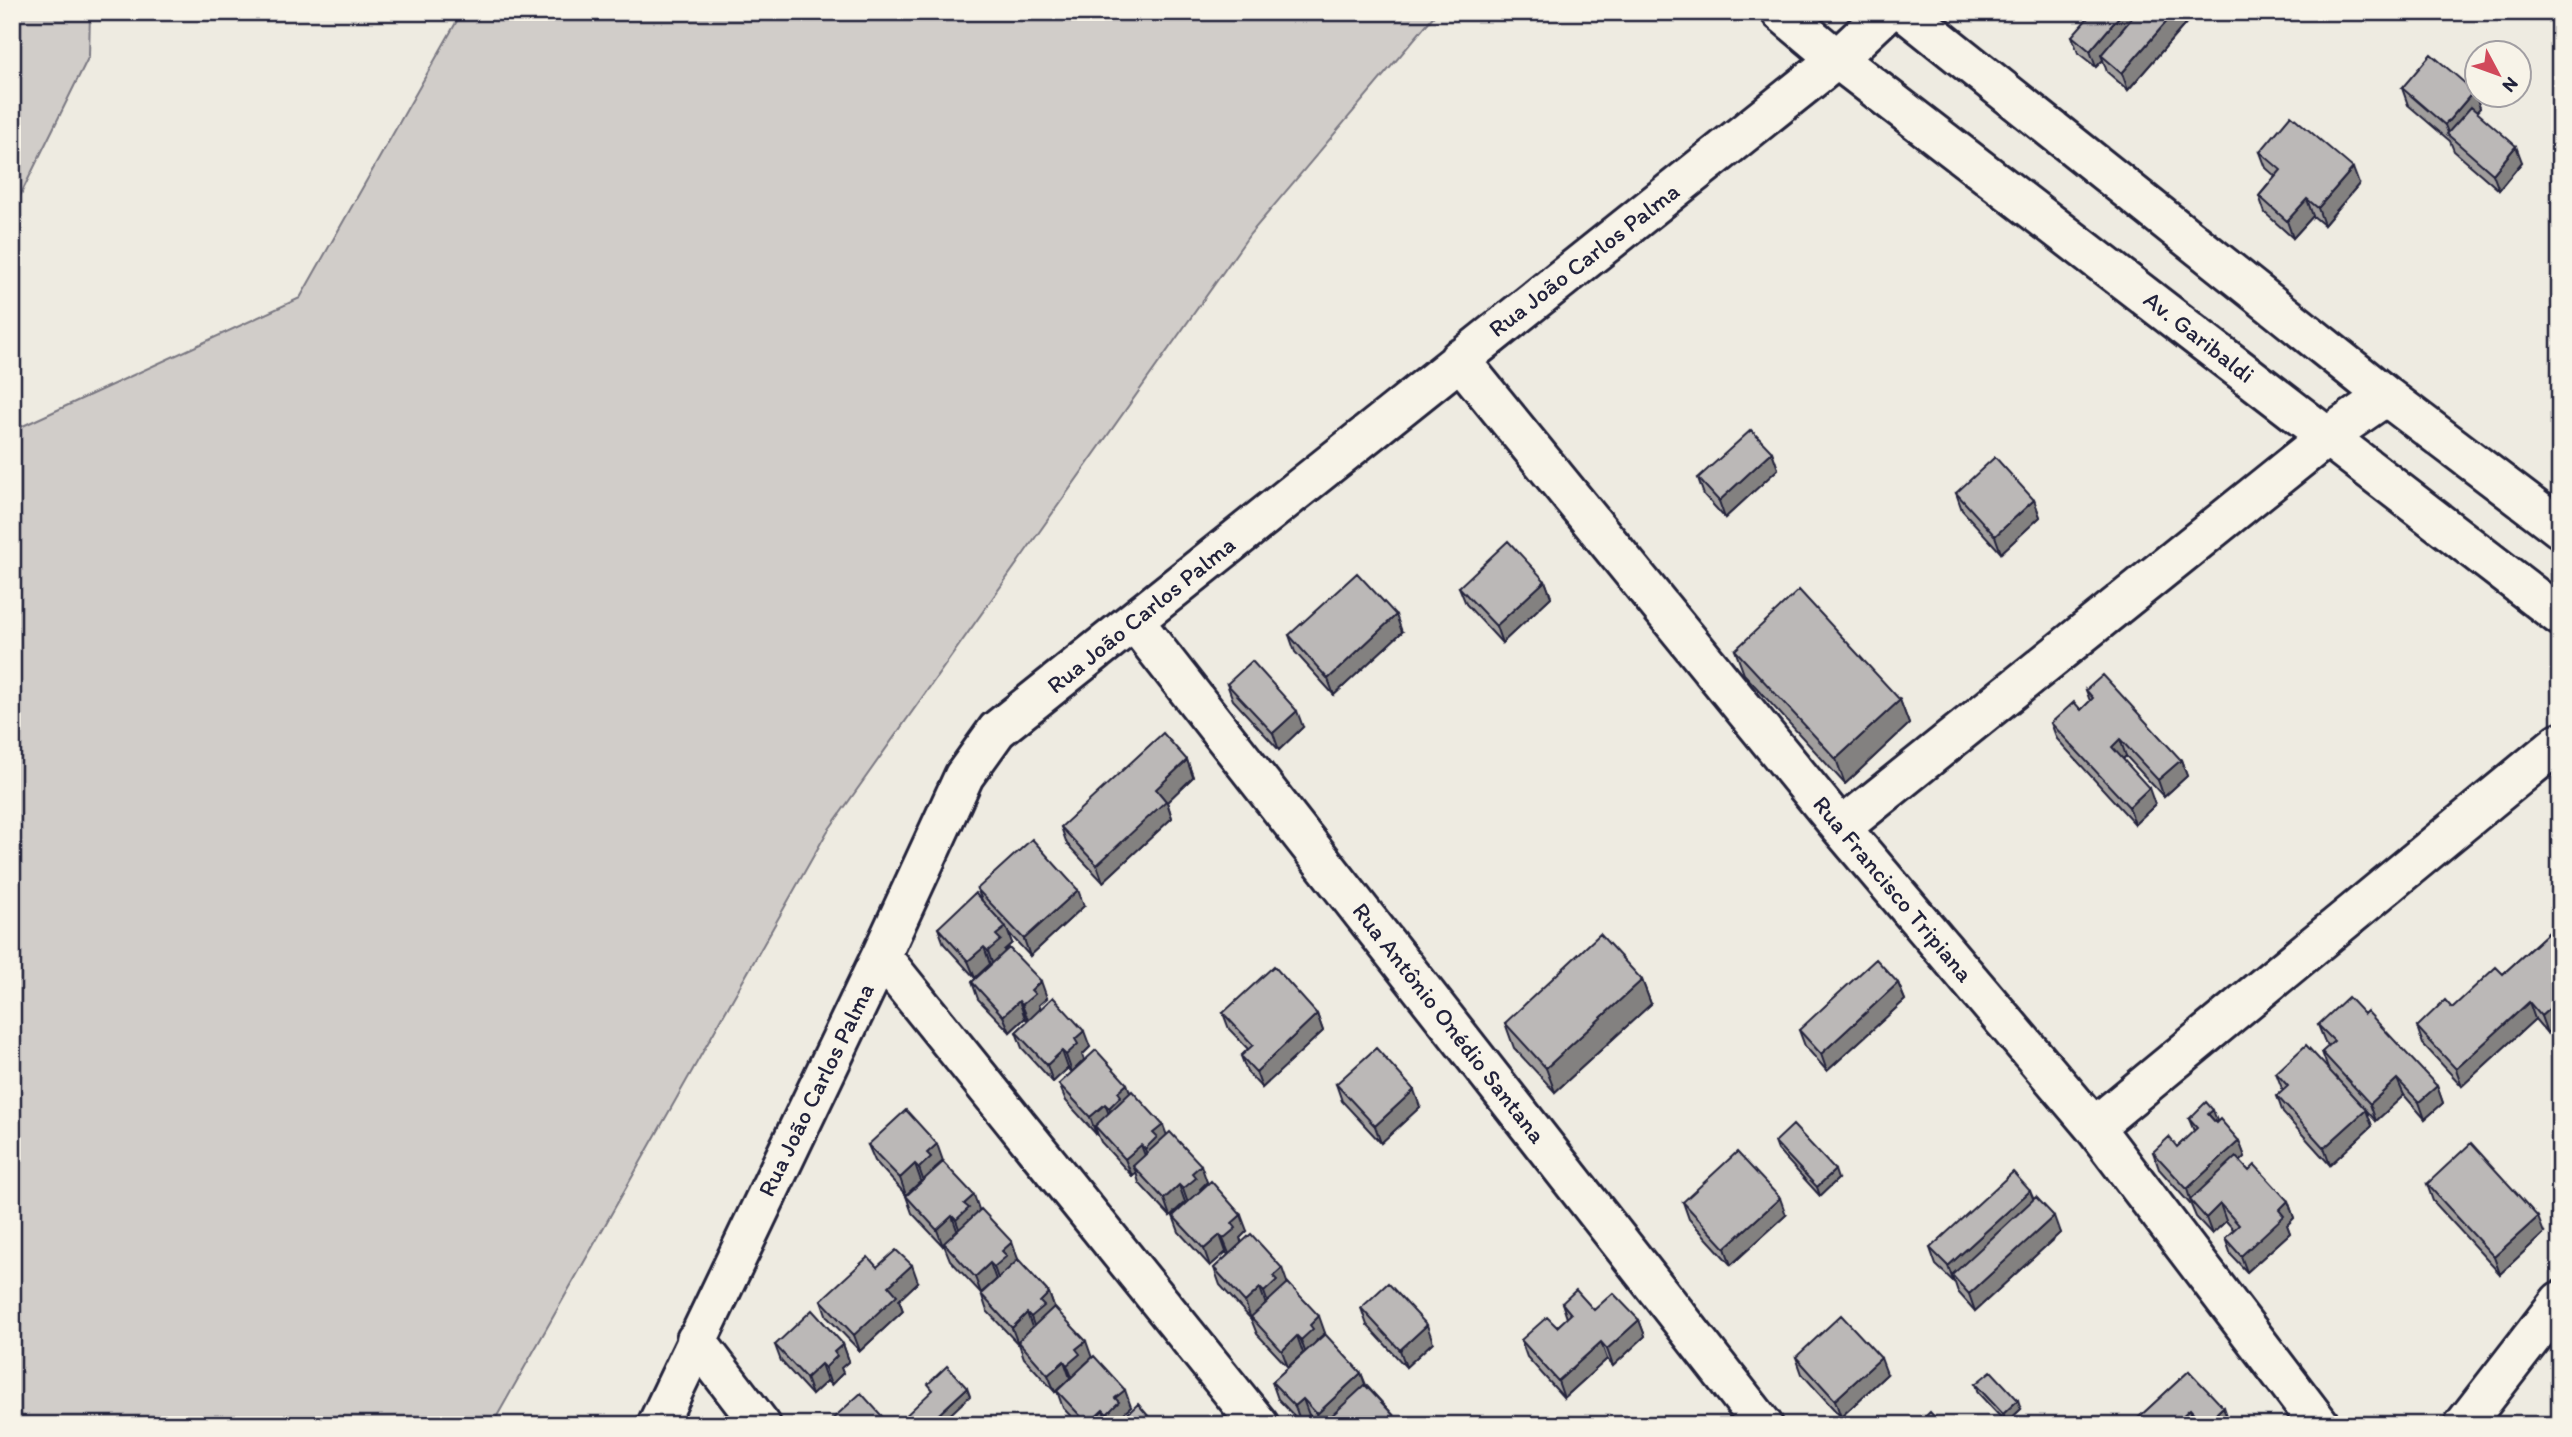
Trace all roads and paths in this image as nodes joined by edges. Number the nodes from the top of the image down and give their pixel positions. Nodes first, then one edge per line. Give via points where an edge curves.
1 (1781, 12) edge
2 (1887, 12) edge
3 (1905, 12) edge
4 (1838, 59) junction
5 (1459, 359) junction
6 (2386, 396) junction
7 (2328, 436) junction
8 (2560, 528) edge
9 (2560, 616) edge
10 (1134, 621) junction
11 (2560, 743) edge
12 (1841, 828) junction
13 (881, 956) junction
14 (2094, 1127) junction
15 (2560, 1301) edge
16 (696, 1340) junction
17 (657, 1425) edge
18 (761, 1425) edge
19 (1259, 1425) edge
20 (1763, 1425) edge
21 (2320, 1425) edge
22 (2465, 1425) edge

1 - 4 street, Av. Garibaldi
2 - 4 street, Rua João Carlos Palma
3 - 6 street
4 - 5 street, Rua João Carlos Palma
4 - 7 street, Av. Garibaldi
5 - 10 street, Rua João Carlos Palma
5 - 12 street, Rua Francisco Tripiana
6 - 7 street
6 - 8 street
7 - 9 street, Av. Garibaldi
7 - 12 street
10 - 13 street, Rua João Carlos Palma via 997,730 964,776
10 - 20 street, Rua Antônio Onédio Santana
11 - 14 street
12 - 14 street, Rua Francisco Tripiana
13 - 16 street, Rua João Carlos Palma
13 - 19 street
14 - 21 street, Rua Francisco Tripiana
15 - 22 street
16 - 17 street, Rua João Carlos Palma
16 - 18 street

